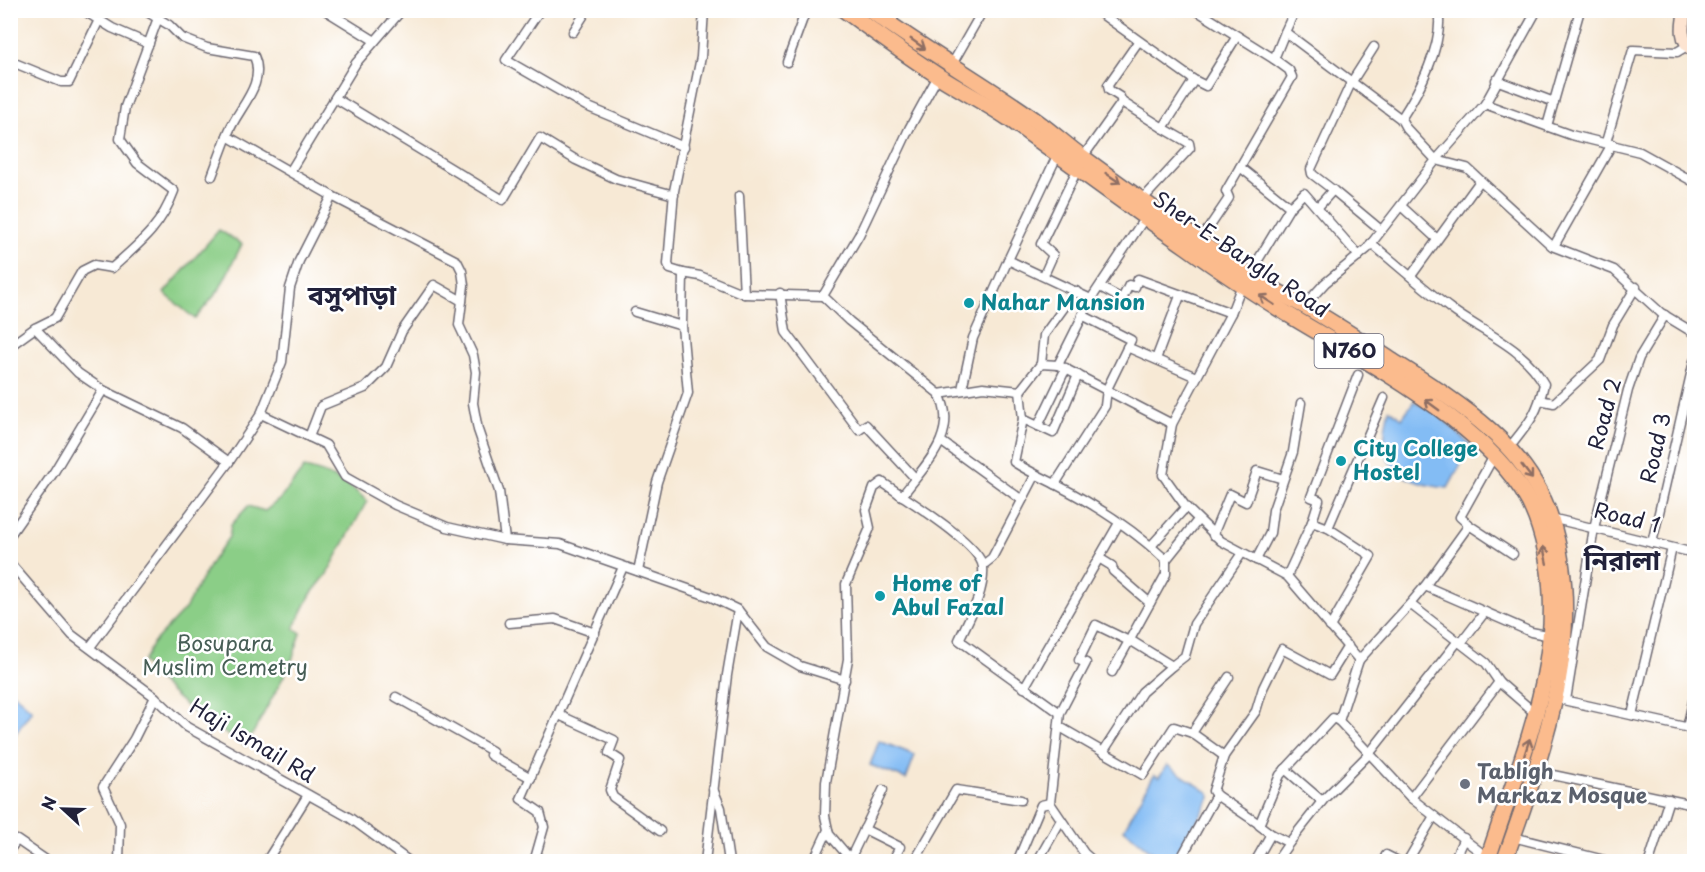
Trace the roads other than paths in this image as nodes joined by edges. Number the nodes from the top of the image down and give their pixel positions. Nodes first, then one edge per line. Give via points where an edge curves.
1 (83, 10) edge
2 (144, 10) edge
3 (325, 10) edge
4 (402, 10) edge
5 (540, 10) edge
6 (587, 10) edge
7 (704, 10) edge
8 (806, 10) edge
9 (844, 10) edge
10 (870, 10) edge
11 (897, 10) edge
12 (983, 10) edge
13 (1096, 10) edge
14 (1196, 10) edge
15 (1295, 10) edge
16 (1438, 10) edge
17 (1538, 10) edge
18 (1580, 10) edge
19 (1685, 10) edge
20 (160, 14) edge
21 (99, 20) junction
22 (890, 24) junction
23 (573, 32) dead end
24 (1285, 32) junction
25 (1237, 36) junction
26 (375, 41) junction
27 (1138, 42) junction
28 (149, 44) junction
29 (1374, 47) dead end
30 (1691, 49) edge
31 (1274, 59) junction
32 (788, 62) dead end
33 (17, 64) dead end
34 (956, 75) junction
35 (938, 76) junction
36 (1194, 80) junction
37 (1496, 80) junction
38 (1351, 83) junction
39 (335, 98) junction
40 (1122, 102) junction
41 (1554, 102) junction
42 (1485, 104) junction
43 (1401, 119) junction
44 (1547, 126) junction
45 (1163, 128) junction
46 (227, 136) junction
47 (1609, 143) junction
48 (684, 147) junction
49 (1057, 156) junction
50 (1436, 160) junction
51 (1080, 164) junction
52 (1240, 166) junction
53 (291, 170) junction
54 (212, 176) dead end
55 (1480, 181) junction
56 (1695, 182) edge
57 (1333, 190) junction
58 (674, 195) junction
59 (332, 196) junction
60 (739, 196) dead end
61 (1143, 199) junction
62 (1401, 206) junction
63 (1290, 207) junction
64 (1317, 208) junction
65 (1146, 216) junction
66 (1381, 230) junction
67 (1437, 239) junction
68 (1200, 241) junction
69 (1371, 243) junction
70 (1554, 246) junction
71 (1359, 256) junction
72 (1008, 260) junction
73 (683, 273) junction
74 (1044, 275) junction
75 (1411, 276) junction
76 (1246, 280) junction
77 (1100, 287) junction
78 (1636, 287) junction
79 (1076, 291) junction
80 (780, 293) junction
81 (744, 294) junction
82 (822, 296) junction
83 (1180, 296) junction
84 (1091, 299) junction
85 (462, 301) junction
86 (1304, 306) junction
87 (635, 312) dead end
88 (1231, 313) junction
89 (1082, 315) junction
90 (1320, 315) junction
91 (1665, 315) junction
92 (682, 326) junction
93 (35, 328) junction
94 (1312, 328) junction
95 (1695, 333) edge
96 (10, 346) edge
97 (1127, 347) junction
98 (1156, 359) junction
99 (1695, 361) edge
100 (1041, 364) junction
101 (1062, 367) junction
102 (1078, 375) junction
103 (1358, 375) dead end
104 (1196, 377) junction
105 (1404, 377) junction
106 (962, 389) junction
107 (103, 390) junction
108 (1107, 390) junction
109 (1020, 391) junction
110 (939, 394) junction
111 (1384, 398) dead end
112 (1540, 400) junction
113 (1301, 404) dead end
114 (261, 414) junction
115 (1023, 419) junction
116 (1172, 424) junction
117 (1038, 426) junction
118 (309, 437) junction
119 (942, 442) junction
120 (1501, 452) junction
121 (230, 462) junction
122 (1035, 476) junction
123 (915, 478) junction
124 (1283, 479) junction
125 (1054, 484) junction
126 (899, 494) junction
127 (1022, 500) junction
128 (1186, 507) junction
129 (1551, 518) junction
130 (1198, 520) junction
131 (1312, 522) junction
132 (1119, 523) junction
133 (1469, 525) junction
134 (1328, 528) junction
135 (1594, 528) junction
136 (1213, 535) junction
137 (10, 536) edge
138 (505, 540) junction
139 (1652, 543) junction
140 (1151, 546) junction
141 (1672, 548) junction
142 (1242, 553) junction
143 (1695, 553) edge
144 (1513, 554) dead end
145 (1099, 558) junction
146 (1166, 560) junction
147 (1256, 560) junction
148 (10, 563) edge
149 (983, 565) junction
150 (623, 567) junction
151 (638, 571) junction
152 (1287, 576) junction
153 (1557, 577) junction
154 (1425, 586) junction
155 (1150, 603) junction
156 (1410, 604) junction
157 (738, 610) junction
158 (1485, 612) junction
159 (509, 623) dead end
160 (1330, 627) junction
161 (595, 633) junction
162 (1551, 636) junction
163 (1129, 640) junction
164 (1460, 642) junction
165 (1348, 646) junction
166 (90, 647) junction
167 (1359, 660) junction
168 (1172, 666) junction
169 (1112, 672) dead end
170 (1229, 677) dead end
171 (845, 680) junction
172 (1499, 682) junction
173 (1024, 688) junction
174 (155, 697) junction
175 (396, 697) dead end
176 (1695, 697) edge
177 (1561, 699) junction
178 (1060, 713) junction
179 (559, 715) junction
180 (1537, 715) junction
181 (1632, 715) junction
182 (1339, 721) junction
183 (1060, 727) junction
184 (1691, 729) edge
185 (1192, 734) junction
186 (1103, 752) junction
187 (1369, 754) junction
188 (1224, 756) junction
189 (1285, 770) junction
190 (1534, 771) junction
191 (531, 778) junction
192 (713, 788) junction
193 (883, 790) dead end
194 (308, 795) junction
195 (1216, 795) junction
196 (1411, 798) junction
197 (1669, 799) junction
198 (1021, 800) dead end
199 (1508, 800) junction
200 (1322, 801) junction
201 (1050, 803) junction
202 (1695, 805) edge
203 (1522, 808) junction
204 (1434, 816) junction
205 (1061, 820) junction
206 (1259, 824) junction
207 (864, 829) junction
208 (828, 830) junction
209 (660, 831) dead end
210 (1271, 834) junction
211 (1513, 837) junction
212 (1464, 838) junction
213 (1288, 843) junction
214 (10, 849) edge
215 (1082, 857) edge
216 (850, 859) edge
217 (1488, 860) edge
218 (49, 861) edge
219 (119, 861) edge
220 (266, 861) edge
221 (410, 861) edge
222 (534, 861) edge
223 (705, 861) edge
224 (729, 861) edge
225 (813, 861) edge
226 (892, 861) edge
227 (915, 861) edge
228 (1017, 861) edge
229 (1037, 861) edge
230 (1094, 861) edge
231 (1179, 861) edge
232 (1255, 861) edge
233 (1276, 861) edge
234 (1383, 861) edge
235 (1400, 861) edge
236 (1407, 861) edge
237 (1453, 861) edge
238 (1504, 861) edge
239 (1612, 861) edge
240 (1649, 861) edge

1 - 21 street
2 - 20 street
3 - 26 street
4 - 26 street
5 - 48 street via 506,60 586,106
6 - 23 street
7 - 48 street via 701,57
8 - 32 street
9 - 35 highway, Sher-E-Bangla Road / N760
10 - 22 highway, Sher-E-Bangla Road / N760
11 - 22 street
12 - 34 street
13 - 27 street
14 - 25 street
15 - 24 street
16 - 43 street via 1436,38 1424,81
17 - 37 street
18 - 41 street
19 - 30 street via 1682,37
20 - 28 street
20 - 46 street via 182,38 207,48 254,56 257,80
21 - 28 street
21 - 33 street via 69,82
22 -> 34 highway, Sher-E-Bangla Road / N760
24 - 31 street
24 - 38 street
25 - 31 street
25 - 36 street via 1206,86
26 - 39 street
27 - 36 street
27 - 40 street via 1108,85 1108,90
28 - 93 street via 125,107 120,140 137,163 174,191 165,215 112,268 94,265 82,271 55,318
29 - 38 street
30 - 47 street via 1633,50
31 - 52 street via 1292,77
34 - 35 highway, Sher-E-Bangla Road / N760
34 - 49 highway, Sher-E-Bangla Road / N760
34 - 51 highway, Sher-E-Bangla Road / N760 via 1039,123
35 - 82 street via 859,235
36 - 45 street
37 - 41 street
37 - 42 street
38 - 43 street
38 - 57 street via 1311,169
39 - 53 street
39 - 58 street via 503,200 540,138 616,179
40 - 45 street
40 - 51 street
41 - 44 street
42 - 44 street
42 - 50 street
43 - 50 street
44 - 47 street
45 - 61 street via 1189,143 1190,148
46 - 53 street
46 - 54 street
47 - 56 street via 1640,152
47 - 70 street
48 - 58 street
49 - 51 highway, Sher-E-Bangla Road / N760
49 - 72 street
50 - 55 street via 1467,168
50 - 62 street
51 -> 61 highway, Sher-E-Bangla Road / N760
51 - 65 highway, Sher-E-Bangla Road / N760
51 - 74 street via 1041,244 1053,255
52 - 63 street
52 - 68 street via 1226,191 1229,198
53 - 59 street
55 - 67 street
55 - 70 street
57 - 64 street
57 - 66 street
58 - 73 street via 668,264 670,269
59 - 85 street via 457,261 464,285
59 - 114 street via 299,261 290,288 282,362
60 - 81 street
61 - 68 highway, Sher-E-Bangla Road / N760
62 - 66 street
62 - 67 street
63 - 64 street via 1304,193
63 - 76 street
64 - 71 street
65 - 76 highway, Sher-E-Bangla Road / N760
65 - 77 street
66 - 69 street
67 - 75 street
68 - 76 highway, Sher-E-Bangla Road / N760
69 - 71 street
69 - 75 street
70 - 78 street via 1614,270
71 - 86 street
72 - 74 street
72 - 106 street via 973,338
73 - 81 street
73 - 92 street
74 - 79 street
75 - 112 street via 1535,368 1544,384
76 - 86 highway, Sher-E-Bangla Road / N760
76 - 88 street
94 -> 76 highway, Sher-E-Bangla Road / N760
77 - 83 street via 1122,299 1129,285 1135,287 1138,279
77 - 84 street
78 - 91 street
78 - 112 street via 1613,325 1600,360 1554,403
79 - 84 street
79 - 100 street via 1044,336
80 - 81 street
80 - 82 street
80 - 123 street via 786,332 859,430 866,425
82 - 110 street
83 - 88 street
83 - 98 street
84 - 89 street
85 - 118 street via 434,285 402,331 386,367 365,388 321,406
85 - 138 street via 459,325 473,355 475,412 499,491
86 - 90 highway, Sher-E-Bangla Road / N760
87 - 92 street
88 - 104 street
89 - 97 street via 1131,340
89 - 101 street
90 - 94 highway
90 - 105 highway, Sher-E-Bangla Road / N760
91 - 95 street
91 - 135 street, Road 2 via 1639,357
92 - 151 street via 688,393 657,482
93 - 96 street
93 - 107 street via 78,373
94 - 105 highway, Sher-E-Bangla Road / N760
97 - 98 street
97 - 108 street
98 - 104 street
99 - 139 street, Road 3
100 - 101 street
100 - 109 street
101 - 102 street
101 - 117 street
102 - 108 street
102 - 117 street via 1053,433
103 - 131 street via 1311,497 1319,500
104 - 116 street
105 - 120 highway, Sher-E-Bangla Road / N760 via 1467,408
106 - 109 street
106 - 110 street
107 - 121 street via 182,428
107 - 137 street
108 - 116 street
108 - 125 street via 1104,406
109 - 115 street
110 - 119 street via 945,416
111 - 134 street
112 - 120 street via 1535,416
113 - 124 street via 1293,452
114 - 118 street
114 - 121 street
115 - 117 street
115 - 122 street via 1014,462
116 - 128 street via 1163,475
118 - 138 street via 326,445 345,477 395,505 447,527
119 - 123 street
119 - 127 street
120 -> 129 highway, Sher-E-Bangla Road / N760 via 1539,489
120 - 133 street via 1460,517
153 -> 120 highway, Sher-E-Bangla Road / N760 via 1527,496
121 - 166 street
122 - 125 street
122 - 127 street
123 - 126 street via 902,496
124 - 136 street via 1257,471 1246,502 1230,494
124 - 147 street via 1270,532
125 - 132 street
126 - 149 street via 968,542
126 - 171 street via 882,482 874,488 866,510 870,528 846,585 849,639
127 - 149 street via 992,558
128 - 130 street
128 - 140 street
129 - 135 street, Road 1
129 - 153 highway, Sher-E-Bangla Road / N760
130 - 136 street
130 - 146 street
131 - 134 street
131 - 152 street
132 - 140 street
132 - 145 street
133 - 144 street
133 - 154 street
134 - 160 street via 1371,556
135 - 139 street, Road 1
135 - 177 street, Road 2
136 - 142 street
138 - 150 street via 560,544
139 - 141 street, Road 1
140 - 146 street
141 - 143 street, Road 1
141 - 181 street
142 - 147 street
142 - 168 street via 1194,624 1185,656
145 - 155 street
145 - 173 street
146 - 155 street via 1166,574
147 - 152 street
148 - 166 street, Haji Ismail Rd via 72,635
149 - 173 street via 980,592 959,640
150 - 151 street
150 - 161 street
151 - 157 street
152 - 160 street
153 - 162 highway, Sher-E-Bangla Road / N760
153 - 177 highway, Sher-E-Bangla Road / N760 via 1567,606
154 - 156 street
154 - 158 street
155 - 163 street
156 - 164 street
156 - 167 street
157 - 171 street via 767,647 800,666
157 - 192 street
158 - 162 street via 1531,632
158 - 164 street
159 - 161 street via 555,619
160 - 165 street
161 - 179 street
162 - 180 highway, Sher-E-Bangla Road / N760
163 - 168 street
163 - 169 street
163 - 178 street via 1095,626 1079,660 1086,663
164 - 172 street via 1486,663
164 - 187 street
165 - 167 street
165 - 188 street via 1330,675 1282,649 1256,711
166 - 174 street, Haji Ismail Rd
167 - 182 street
168 - 186 street via 1142,692
170 - 185 street
171 - 208 street via 826,782
172 - 180 street
172 - 196 street
173 - 178 street
174 - 194 street, Haji Ismail Rd via 187,727
174 - 219 street via 103,787 120,824
175 - 191 street via 492,751 490,754
176 - 184 street
177 - 181 street
177 - 190 highway, Sher-E-Bangla Road / N760
178 - 183 street
179 - 191 street
179 - 209 street via 614,740 609,753 620,760 610,790 612,797
199 -> 180 highway, Sher-E-Bangla Road / N760
181 - 184 street
182 - 187 street
182 - 189 street via 1333,718
183 - 186 street
183 - 201 street
185 - 186 street via 1174,727 1143,775
185 - 188 street
187 - 196 street
187 - 200 street
188 - 195 street via 1213,791
189 - 200 street
189 - 206 street
190 - 197 street
190 - 203 highway, Sher-E-Bangla Road / N760
191 - 222 street via 521,800 540,812 544,826
192 - 223 street
192 - 224 street via 721,808
193 - 207 street
194 - 220 street
194 - 221 street, Haji Ismail Rd via 350,818
195 - 206 street
195 - 231 street
196 - 204 street
197 - 202 street
197 - 240 street
198 - 227 street via 956,790
199 - 203 highway
199 - 217 highway, Sher-E-Bangla Road / N760
200 - 213 street
201 - 205 street
201 - 228 street via 1041,805
203 - 211 highway, Sher-E-Bangla Road / N760
204 - 212 street
204 - 236 street
205 - 215 street
205 - 229 street
206 - 210 street
207 - 216 street
207 - 226 street via 900,847
208 - 216 street
208 - 225 street
210 - 213 street
210 - 232 street
211 - 238 highway, Sher-E-Bangla Road / N760
211 - 239 street
212 - 217 street
212 - 237 street
213 - 233 street
214 - 218 street via 17,840
215 - 230 street
234 - 235 street via 1386,855

